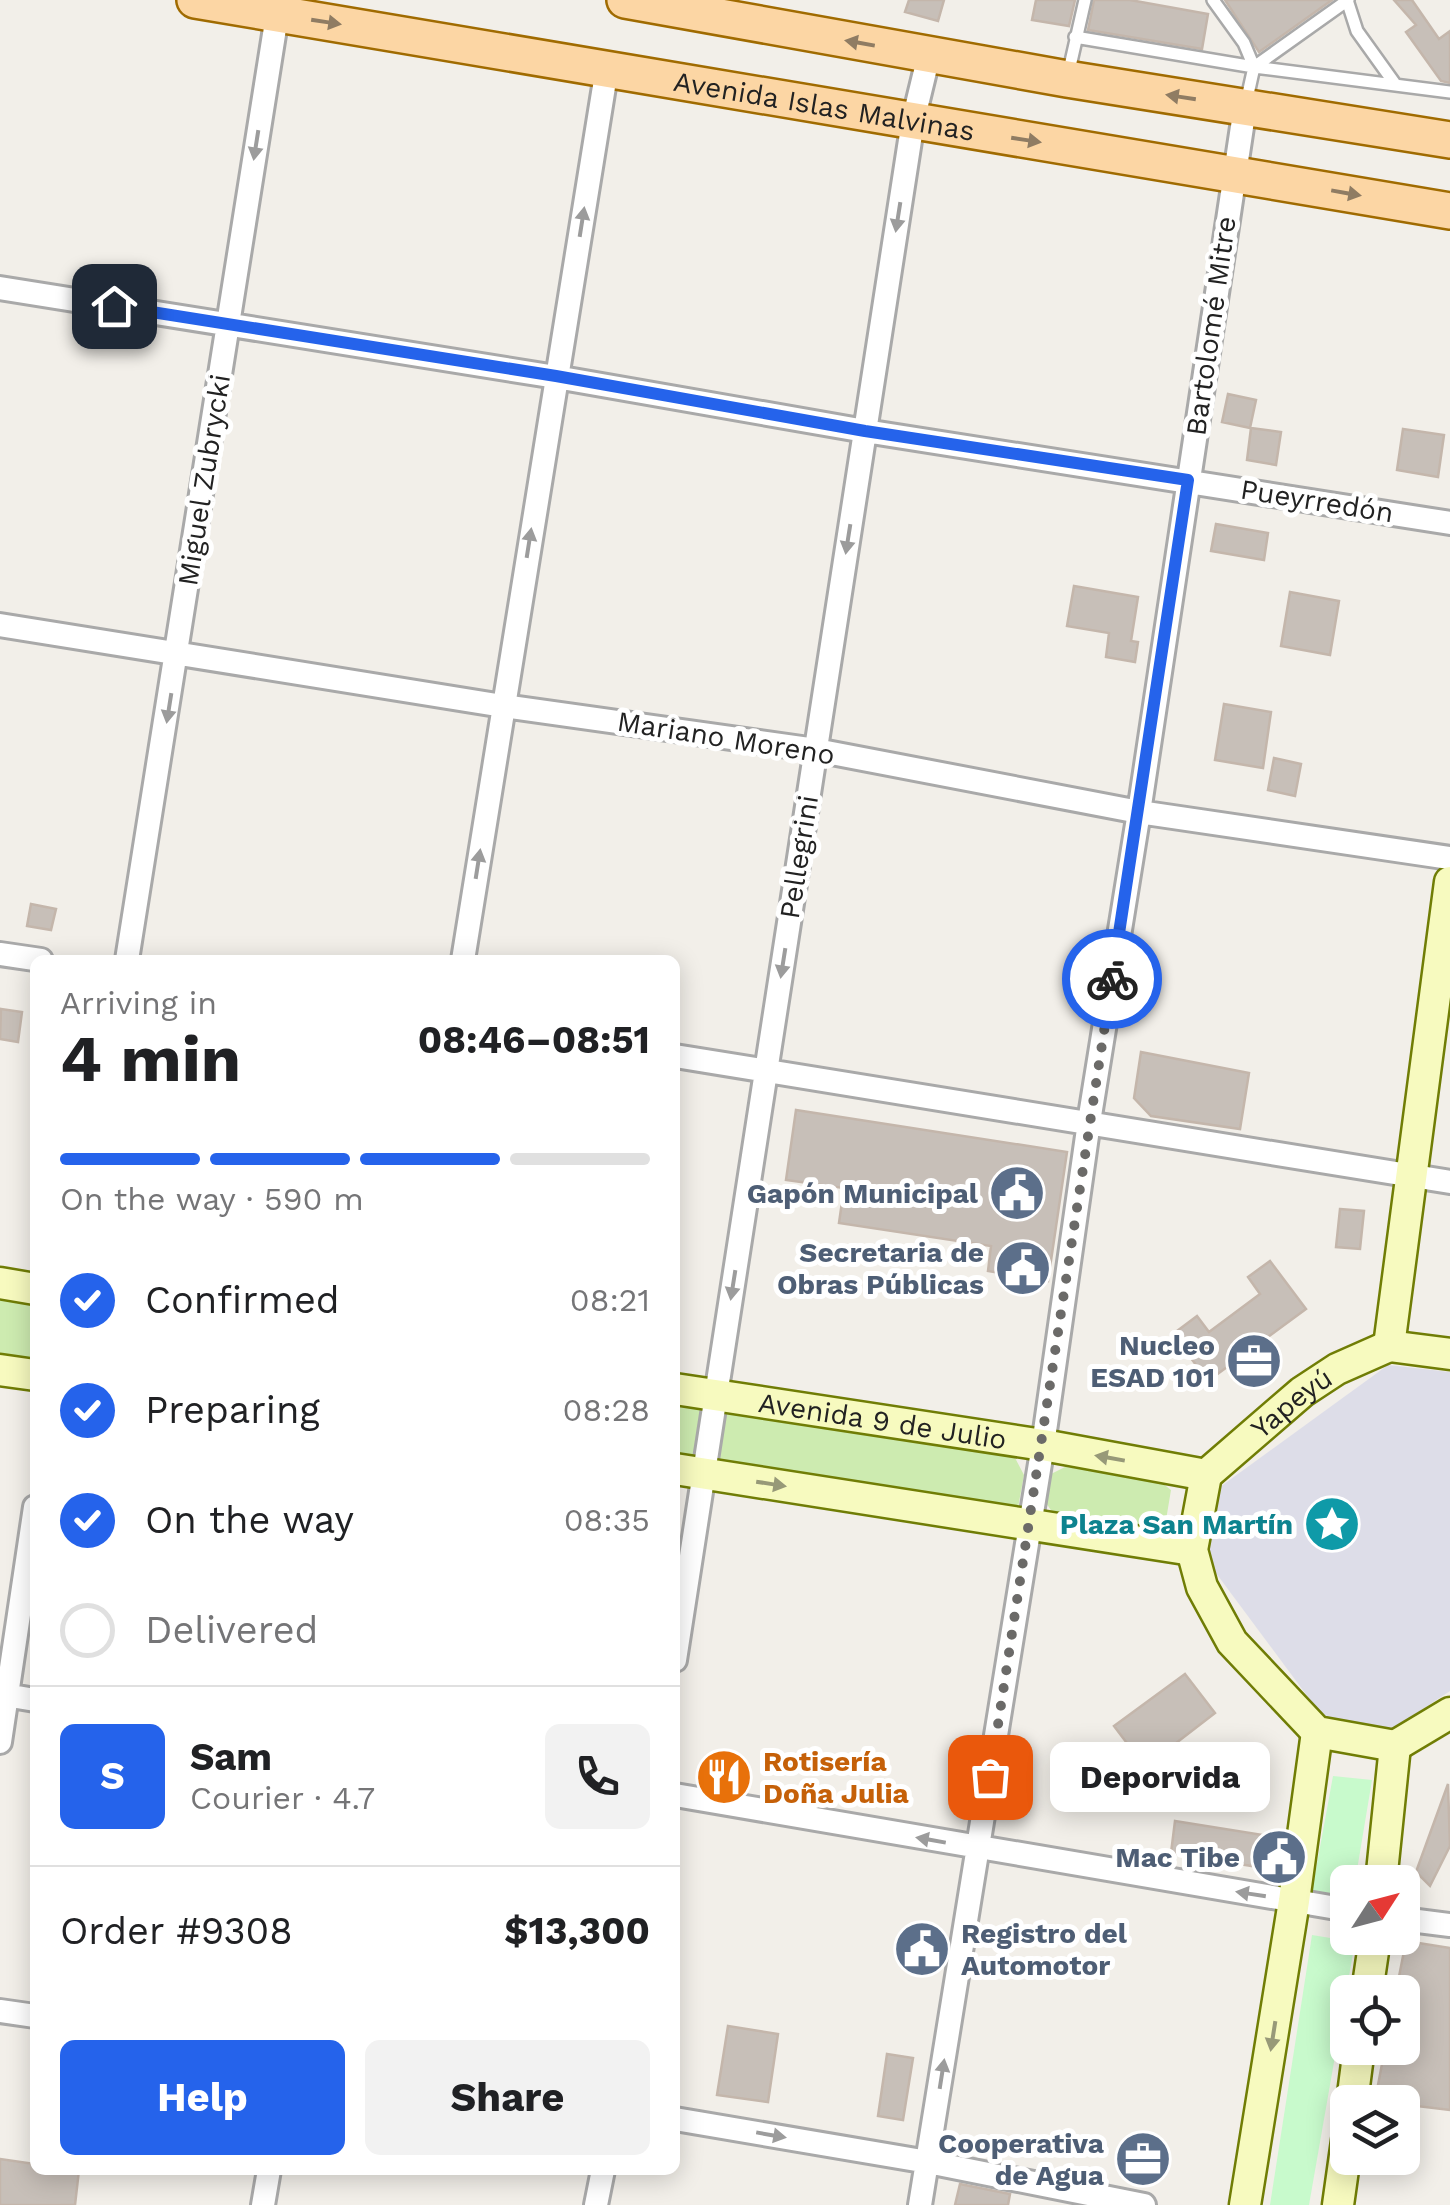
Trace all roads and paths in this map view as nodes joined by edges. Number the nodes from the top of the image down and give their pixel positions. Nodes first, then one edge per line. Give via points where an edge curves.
1 (195, 0) edge
2 (624, 0) edge
3 (1085, 0) edge
4 (1213, 0) edge
5 (1348, 0) edge
6 (278, 7) edge
7 (1075, 38) junction
8 (929, 55) junction
9 (607, 68) junction
10 (1254, 68) junction
11 (1067, 79) junction
12 (1395, 84) junction
13 (1450, 92) edge
14 (1245, 107) junction
15 (913, 121) junction
16 (1450, 140) edge
17 (1234, 174) junction
18 (1450, 212) edge
19 (0, 288) edge
20 (228, 325) junction
21 (556, 376) junction
22 (865, 431) junction
23 (1188, 480) junction
24 (1450, 523) edge
25 (0, 625) edge
26 (177, 655) junction
27 (503, 706) junction
28 (816, 750) junction
29 (1139, 812) junction
30 (1450, 858) edge
31 (1450, 882) edge
32 (0, 954) edge
33 (128, 955) edge
34 (463, 955) edge
35 (30, 958) edge
36 (680, 1057) edge
37 (766, 1070) junction
38 (1089, 1122) junction
39 (1410, 1174) junction
40 (1450, 1182) edge
41 (0, 1283) edge
42 (30, 1288) edge
43 (1390, 1346) junction
44 (1450, 1354) edge
45 (0, 1370) edge
46 (30, 1374) edge
47 (680, 1390) edge
48 (716, 1395) junction
49 (1042, 1445) junction
50 (690, 1471) edge
51 (1206, 1475) junction
52 (1030, 1526) junction
53 (30, 1536) edge
54 (1192, 1550) junction
55 (680, 1597) edge
56 (3, 1695) edge
57 (30, 1699) edge
58 (1450, 1713) edge
59 (1316, 1732) junction
60 (0, 1742) edge
61 (1396, 1746) junction
62 (680, 1796) edge
63 (979, 1849) junction
64 (1383, 1865) edge
65 (1294, 1902) junction
66 (1330, 1907) edge
67 (1420, 1921) edge
68 (1450, 1925) edge
69 (0, 2010) edge
70 (30, 2015) edge
71 (680, 2120) edge
72 (928, 2162) junction
73 (269, 2175) edge
74 (601, 2175) edge
75 (1342, 2175) edge
76 (263, 2205) edge
77 (596, 2205) edge
78 (920, 2205) edge
79 (1144, 2205) edge
80 (1245, 2205) edge
81 (1338, 2205) edge

1 - 6 main road, Avenida Islas Malvinas
8 -> 2 main road
3 - 7 lane
4 - 10 lane
5 - 10 lane
5 - 12 lane via 1356,31
6 -> 9 main road, Avenida Islas Malvinas
6 -> 20 street, Miguel Zubrycki
7 - 10 lane
7 - 11 lane
8 - 11 main road
8 - 15 street, Pellegrini
9 - 15 main road, Avenida Islas Malvinas
21 -> 9 street
10 - 12 lane
10 - 14 lane
14 -> 11 main road
12 - 13 lane
14 - 16 main road
14 - 17 street, Bartolomé Mitre
15 -> 17 main road, Avenida Islas Malvinas
15 -> 22 street, Pellegrini
17 -> 18 main road, Avenida Islas Malvinas
17 - 23 street, Bartolomé Mitre
19 - 20 street, Pueyrredón
20 - 21 street, Pueyrredón
20 - 26 street, Miguel Zubrycki
21 - 22 street, Pueyrredón
27 -> 21 street
22 - 23 street, Pueyrredón
22 -> 28 street, Pellegrini
23 - 24 street, Pueyrredón
23 - 29 street, Bartolomé Mitre
25 - 26 street, Mariano Moreno
26 - 27 street, Mariano Moreno
26 -> 33 street, Miguel Zubrycki
27 - 28 street, Mariano Moreno
34 -> 27 street
28 - 29 street, Mariano Moreno
28 -> 37 street, Pellegrini
29 - 30 street, Mariano Moreno
29 - 38 street, Bartolomé Mitre
31 - 39 main road
32 - 35 street
36 - 37 street
37 - 38 street
37 -> 48 street, Pellegrini
38 - 39 street
38 - 49 street, Bartolomé Mitre
39 - 40 street
39 - 43 main road
41 - 42 main road
43 - 44 main road
43 - 51 main road, Yapeyú via 1302,1392
45 - 46 main road
47 - 48 main road, Avenida 9 de Julio
48 - 49 main road, Avenida 9 de Julio
48 - 50 street, Pellegrini
51 -> 49 main road, Avenida 9 de Julio
49 - 52 street, Bartolomé Mitre
50 -> 52 main road
50 - 55 street, Pellegrini
51 - 54 main road
52 - 54 main road
52 - 63 street, Bartolomé Mitre
53 - 56 street
54 - 59 main road via 1202,1587 1232,1642
56 - 57 street
56 - 60 street
58 - 61 main road
59 - 61 main road
59 - 65 main road
61 - 64 main road
63 -> 62 street
65 -> 63 street
72 -> 63 street, Bartolomé Mitre
65 - 66 street
65 -> 80 main road
67 - 68 street
69 - 70 street
71 -> 72 street
72 - 78 street, Bartolomé Mitre
72 - 79 street
73 - 76 street
74 - 77 street
75 - 81 main road

